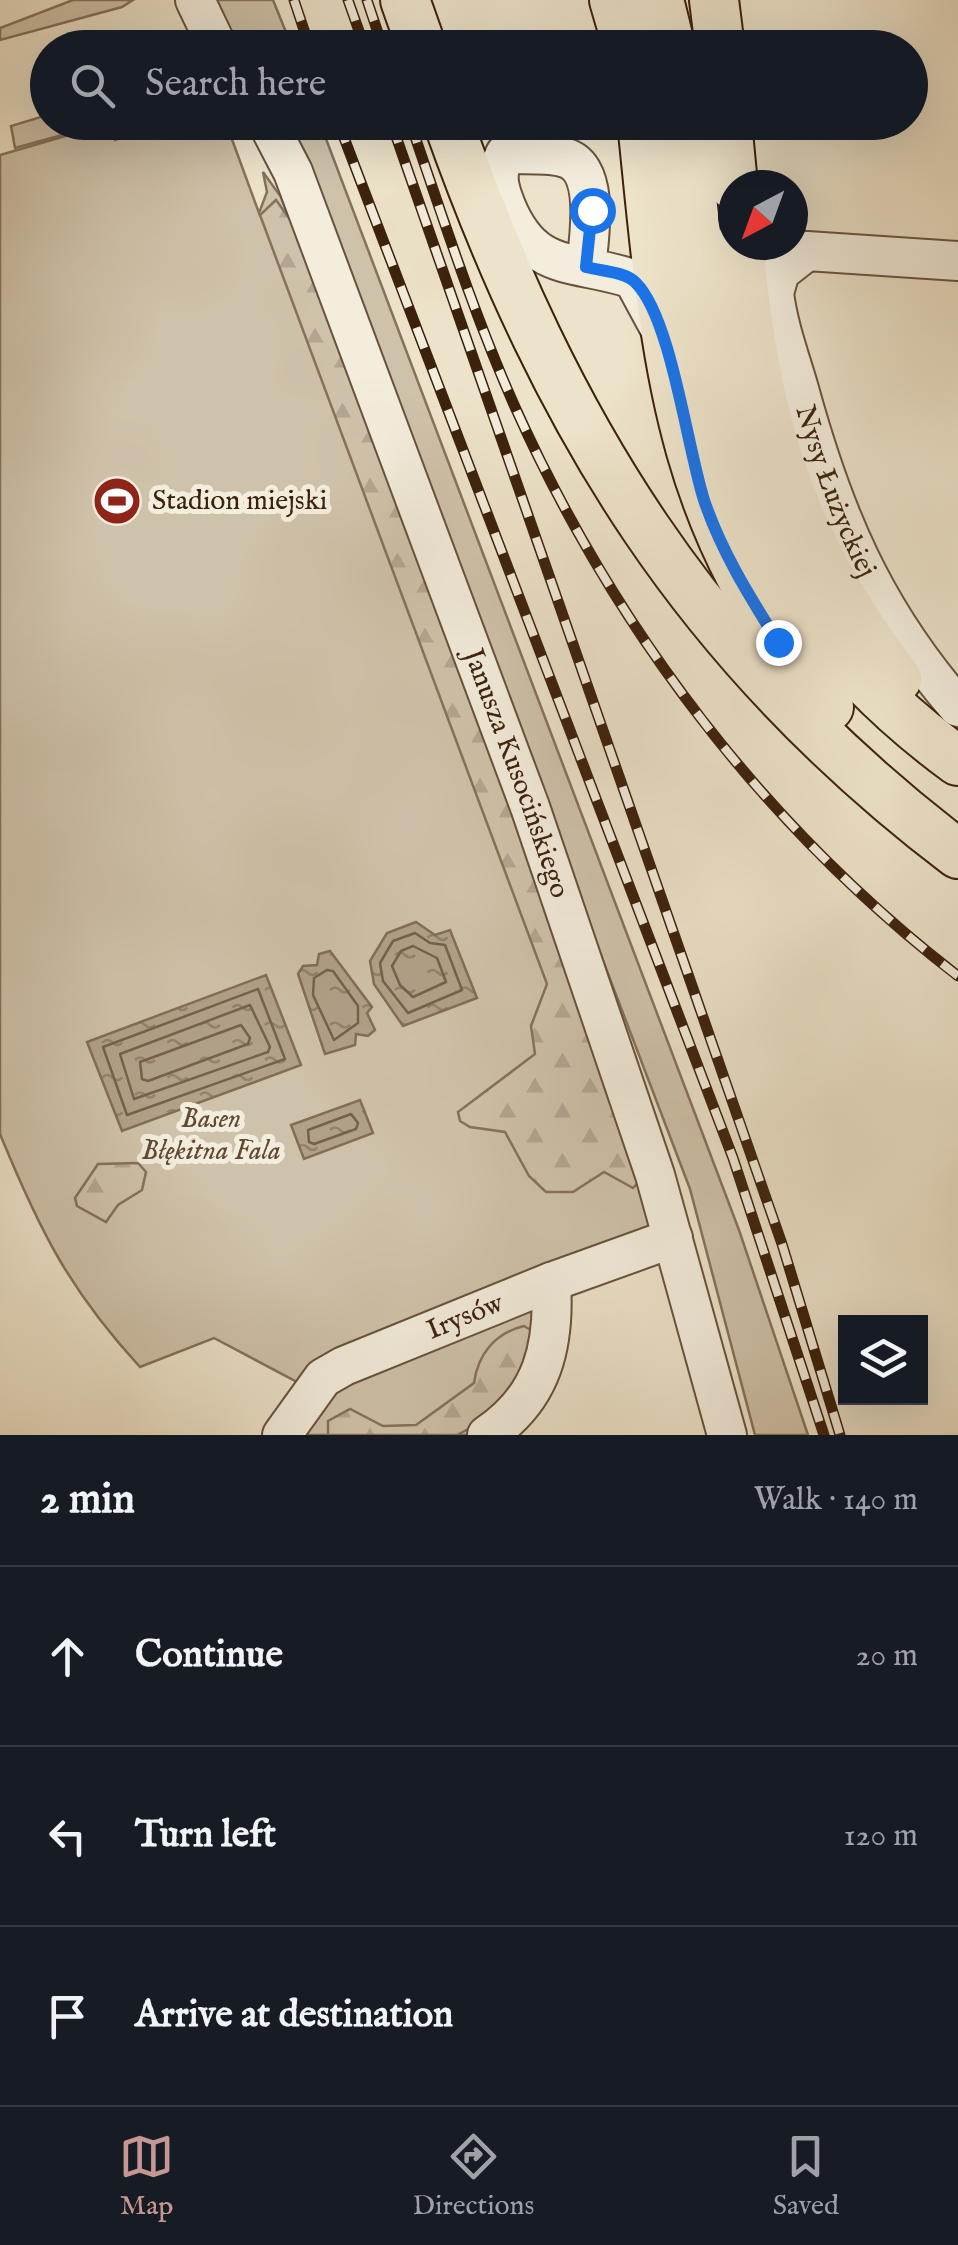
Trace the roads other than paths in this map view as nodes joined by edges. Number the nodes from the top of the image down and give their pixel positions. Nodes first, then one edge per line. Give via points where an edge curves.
1 (195, 0) edge
2 (614, 0) edge
3 (658, 0) edge
4 (714, 0) edge
5 (209, 30) edge
6 (623, 30) edge
7 (666, 30) edge
8 (718, 30) edge
9 (277, 140) edge
10 (455, 140) edge
11 (643, 140) edge
12 (685, 140) edge
13 (729, 140) edge
14 (732, 170) edge
15 (648, 196) junction
16 (592, 210) junction
17 (741, 260) edge
18 (958, 261) edge
19 (586, 267) junction
20 (664, 336) junction
21 (958, 707) edge
22 (958, 750) edge
23 (958, 761) edge
24 (951, 849) edge
25 (674, 1238) junction
26 (551, 1282) junction
27 (282, 1435) edge
28 (487, 1435) edge
29 (727, 1435) edge

1 - 5 street
2 - 6 main road
3 - 7 main road
4 - 8 main road
9 - 25 street, Janusza Kusocińskiego via 523,788
10 - 24 main road via 538,346 638,521 766,681
11 - 15 main road
12 - 23 main road via 716,402 748,509 784,580 834,650
13 - 14 main road
15 - 16 street via 638,212 616,221
15 - 20 main road
16 - 19 street
16 - 19 street via 576,163 505,154 498,187 520,238 546,260
17 - 22 main road via 755,383 801,521 870,644
18 - 21 street, Nysy Łużyckiej via 806,251 775,283 827,489 876,593
19 - 20 street via 633,279
20 - 24 main road via 705,504 750,597 810,684
25 - 26 street, Irysów
25 - 29 street, Janusza Kusocińskiego
26 - 27 street, Irysów via 344,1366 323,1378
26 - 28 street via 552,1336 542,1370 526,1399

